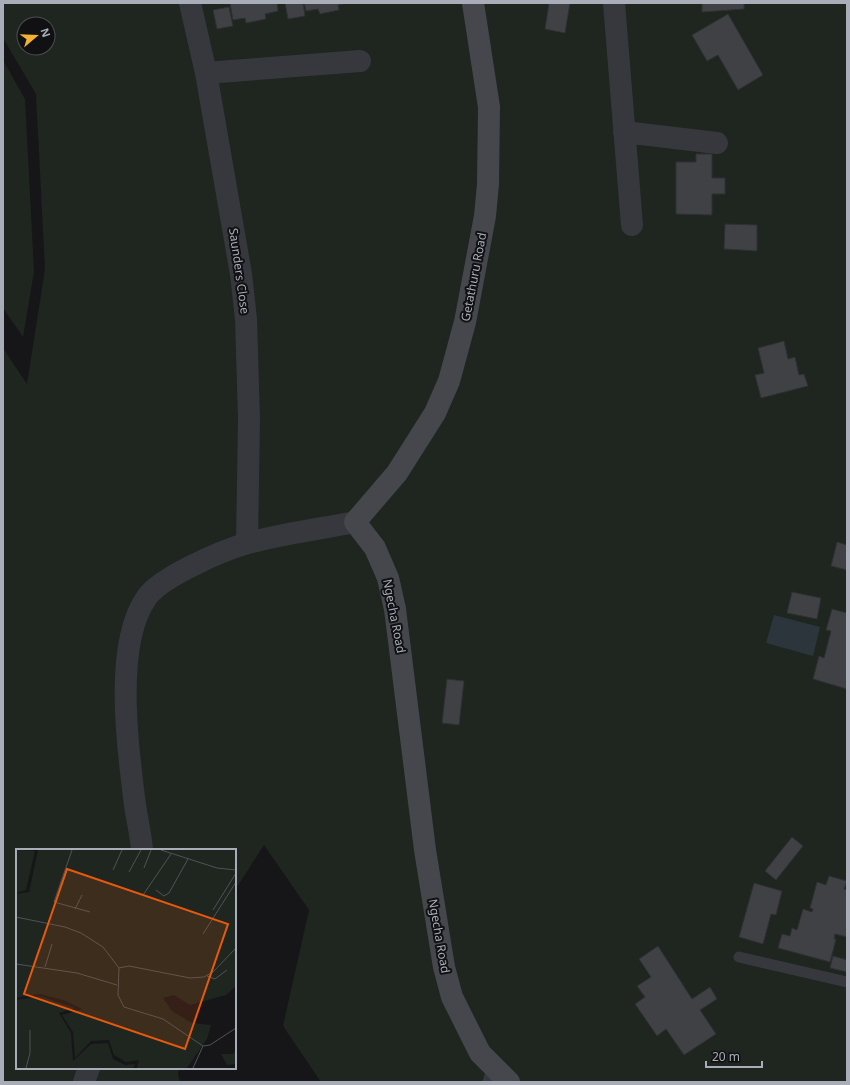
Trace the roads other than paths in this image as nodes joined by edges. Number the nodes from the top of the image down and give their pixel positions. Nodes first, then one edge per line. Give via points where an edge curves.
1 (190, 3) edge
2 (473, 3) edge
3 (614, 3) edge
4 (360, 61) dead end
5 (206, 73) junction
6 (624, 132) junction
7 (717, 143) dead end
8 (632, 225) dead end
9 (354, 522) junction
10 (246, 543) junction
11 (142, 849) edge
12 (739, 957) dead end
13 (847, 982) edge
14 (89, 1069) edge
15 (490, 1074) edge
16 (84, 1082) edge
17 (509, 1082) edge

1 - 5 street, Saunders Close
2 - 9 main road, Getathuru Road via 489,107 488,184 486,216 465,322 449,381 435,413 397,473
3 - 6 street
4 - 5 street
5 - 10 street, Saunders Close via 241,274 246,319 249,419
6 - 7 street
6 - 8 street
9 - 10 street
9 - 15 main road, Ngecha Road via 375,548 388,578 395,609 425,850 446,975 452,997
10 - 11 street via 189,567 167,580 148,596 136,616 126,691 130,764
12 - 13 lane
14 - 16 street
15 - 17 main road, Ngecha Road

